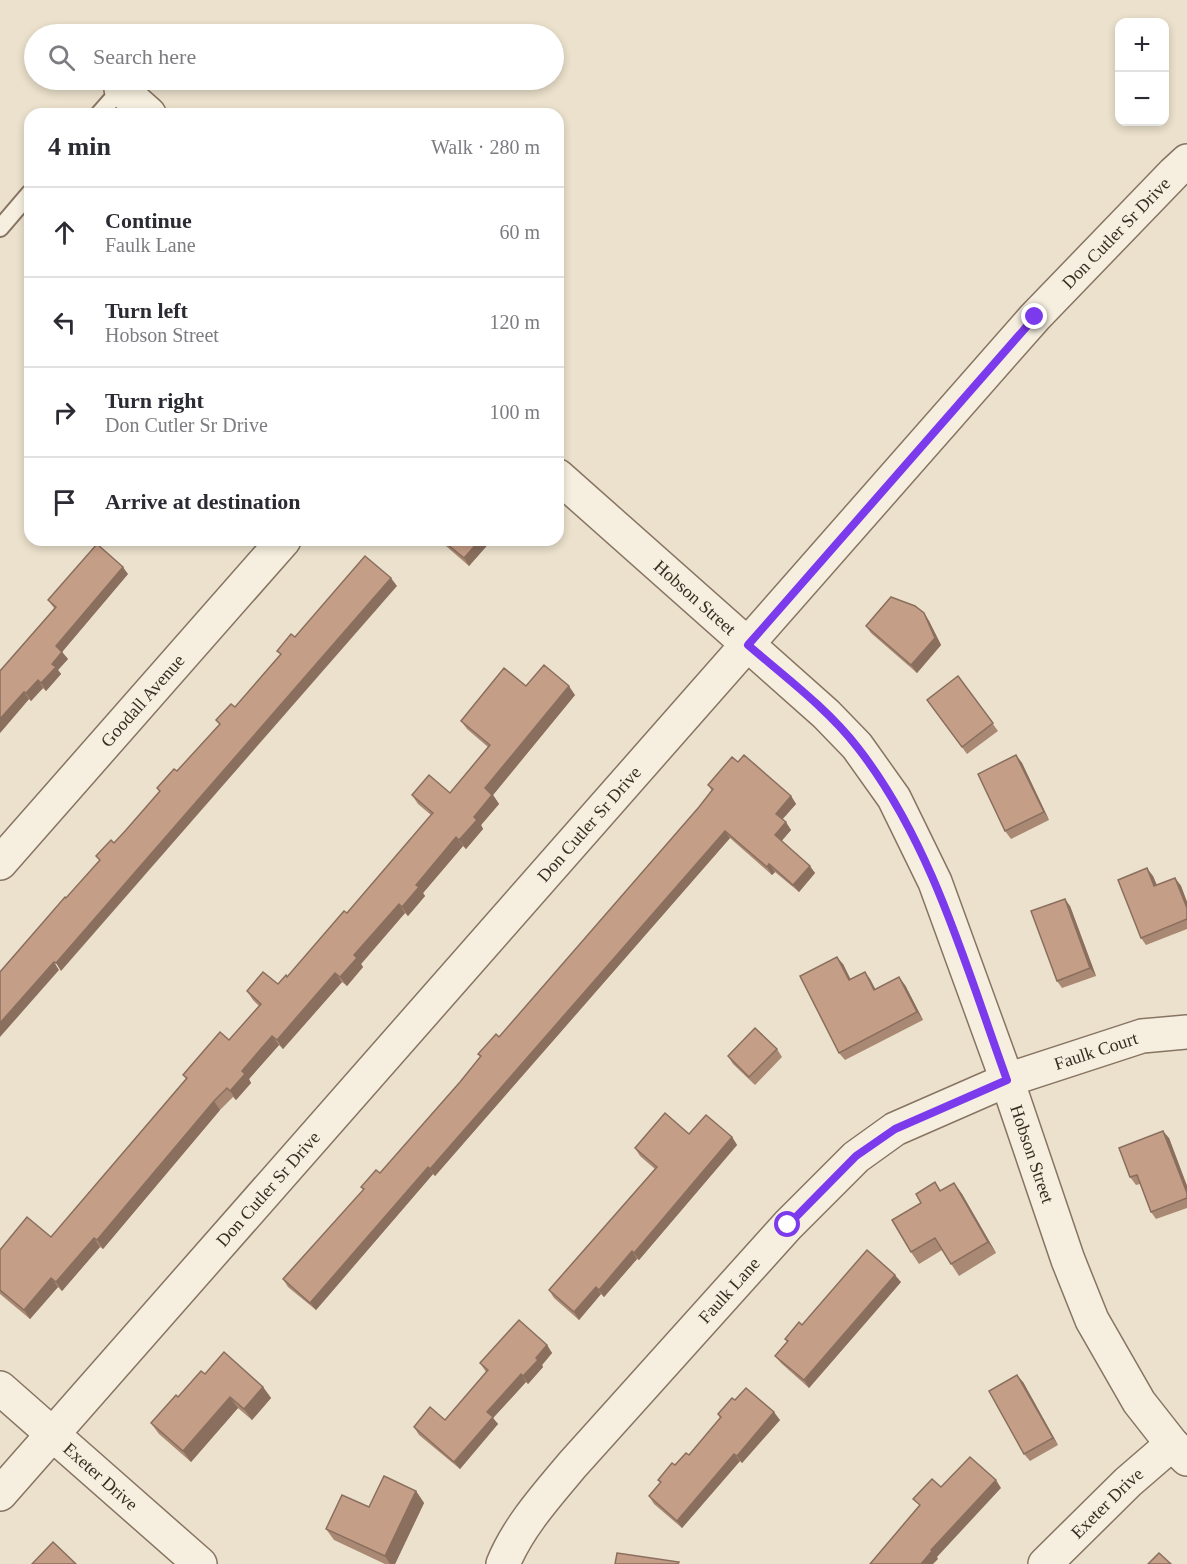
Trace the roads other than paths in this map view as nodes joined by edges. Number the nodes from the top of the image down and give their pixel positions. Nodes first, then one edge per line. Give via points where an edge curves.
1 (120, 90) edge
2 (122, 90) edge
3 (104, 108) edge
4 (142, 108) edge
5 (1187, 161) edge
6 (24, 200) edge
7 (0, 228) edge
8 (564, 481) edge
9 (279, 546) edge
10 (748, 645) junction
11 (0, 862) edge
12 (1187, 1032) edge
13 (1007, 1080) junction
14 (0, 1388) edge
15 (54, 1435) junction
16 (1179, 1451) edge
17 (0, 1494) edge
18 (200, 1564) edge
19 (502, 1564) edge
20 (1045, 1564) edge

1 - 3 lane
2 - 4 street
5 - 10 street, Don Cutler Sr Drive via 1035,317
6 - 7 lane
8 - 10 street, Hobson Street
9 - 11 street, Goodall Avenue
10 - 13 street, Hobson Street via 857,746 894,798 935,882
10 - 15 street, Don Cutler Sr Drive
12 - 13 street, Faulk Court via 1142,1036
13 - 16 street, Hobson Street via 1092,1320 1139,1402
13 - 19 street, Faulk Lane via 895,1129 856,1156 788,1225 573,1464 541,1503
14 - 15 street, Exeter Drive
15 - 17 street, Don Cutler Sr Drive
15 - 18 street, Exeter Drive
16 - 20 street, Exeter Drive via 1128,1482

